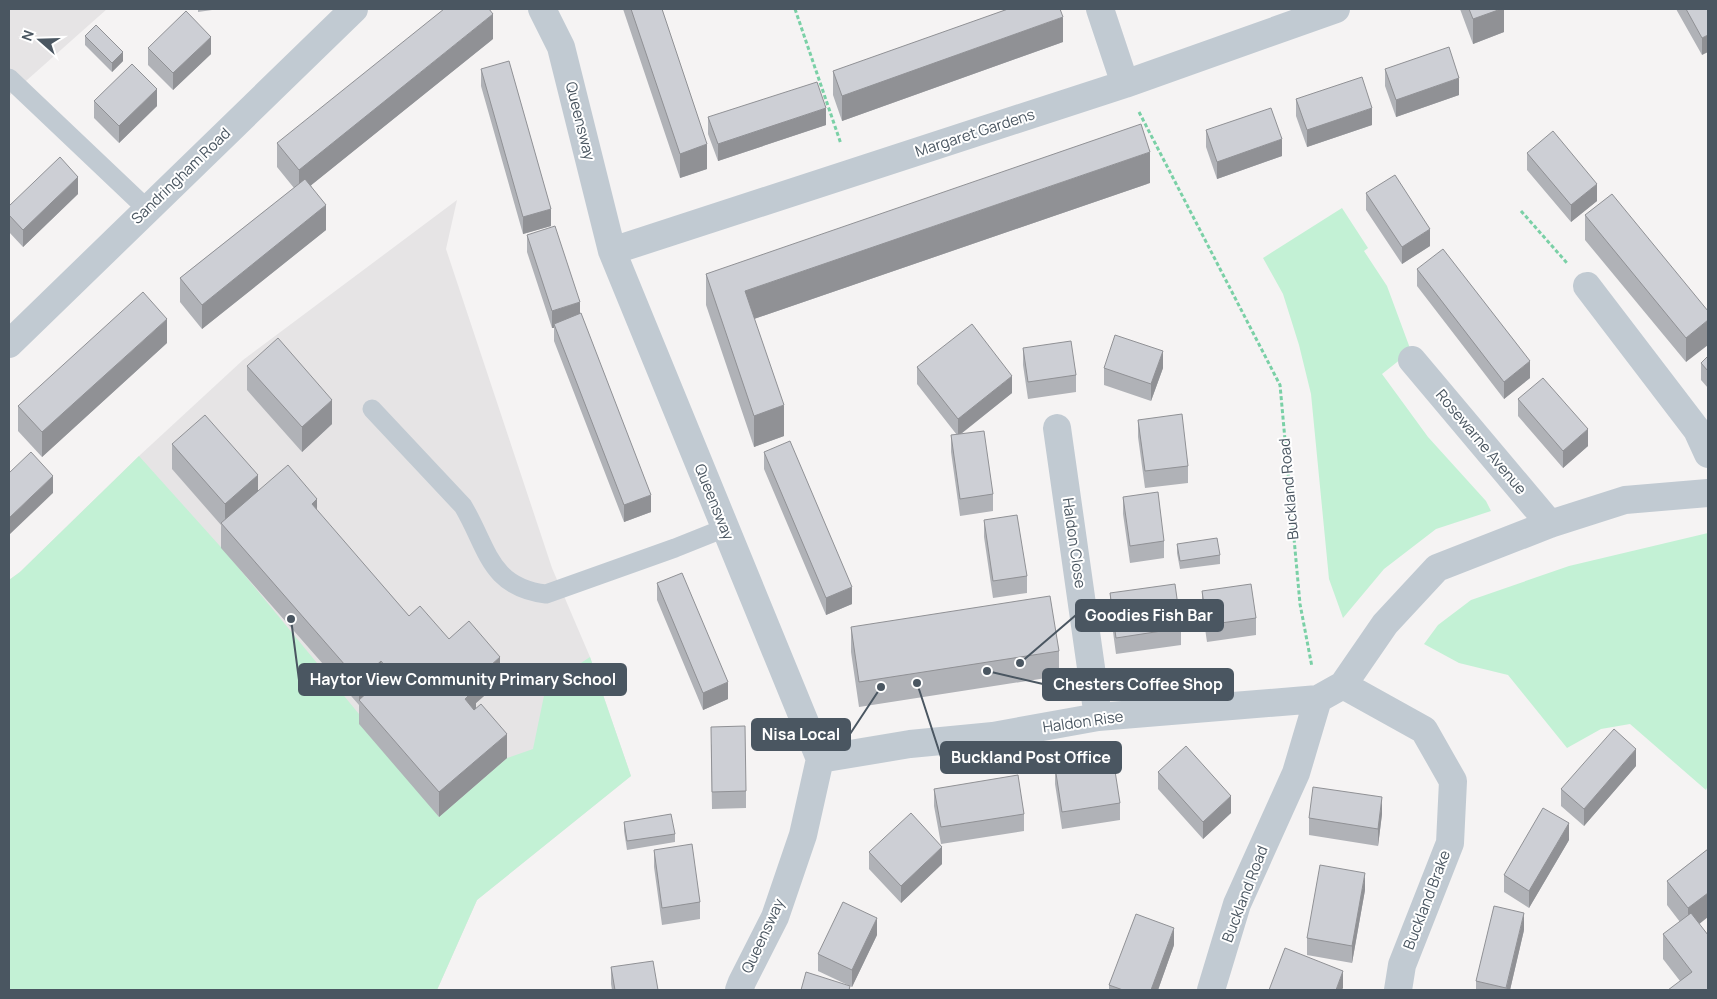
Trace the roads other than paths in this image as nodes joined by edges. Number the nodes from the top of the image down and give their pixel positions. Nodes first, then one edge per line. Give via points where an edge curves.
1 (542, 9) edge
2 (1100, 9) edge
3 (1336, 9) edge
4 (344, 12) edge
5 (9, 78) edge
6 (1126, 84) junction
7 (148, 208) junction
8 (612, 251) junction
9 (1587, 286) road end
10 (9, 344) edge
11 (1412, 360) dead end
12 (372, 409) dead end
13 (1057, 428) dead end
14 (1708, 454) edge
15 (1708, 493) edge
16 (1550, 524) junction
17 (725, 528) junction
18 (1343, 685) junction
19 (1318, 699) junction
20 (1098, 717) junction
21 (820, 759) junction
22 (739, 990) edge
23 (1211, 990) edge
24 (1398, 990) edge

1 - 8 street, Queensway via 561,47
2 - 6 street
3 - 6 street, Margaret Gardens
4 - 7 street, Sandringham Road
5 - 7 lane
6 - 8 street, Margaret Gardens
7 - 10 street, Sandringham Road
8 - 17 street, Queensway
9 - 14 street via 1697,430
11 - 16 street, Rosewarne Avenue
12 - 17 lane via 463,506 494,567 517,587 546,594
13 - 20 street, Haldon Close
15 - 16 street via 1625,500
16 - 18 street via 1437,568 1384,624
17 - 21 street, Queensway
18 - 19 street, Haldon Rise
18 - 24 street, Buckland Brake via 1424,730 1453,781 1450,843 1402,965
19 - 20 street, Haldon Rise
19 - 23 street, Buckland Road via 1296,772 1237,904
20 - 21 street, Haldon Rise via 993,736 910,744
21 - 22 street, Queensway via 803,835 775,917

